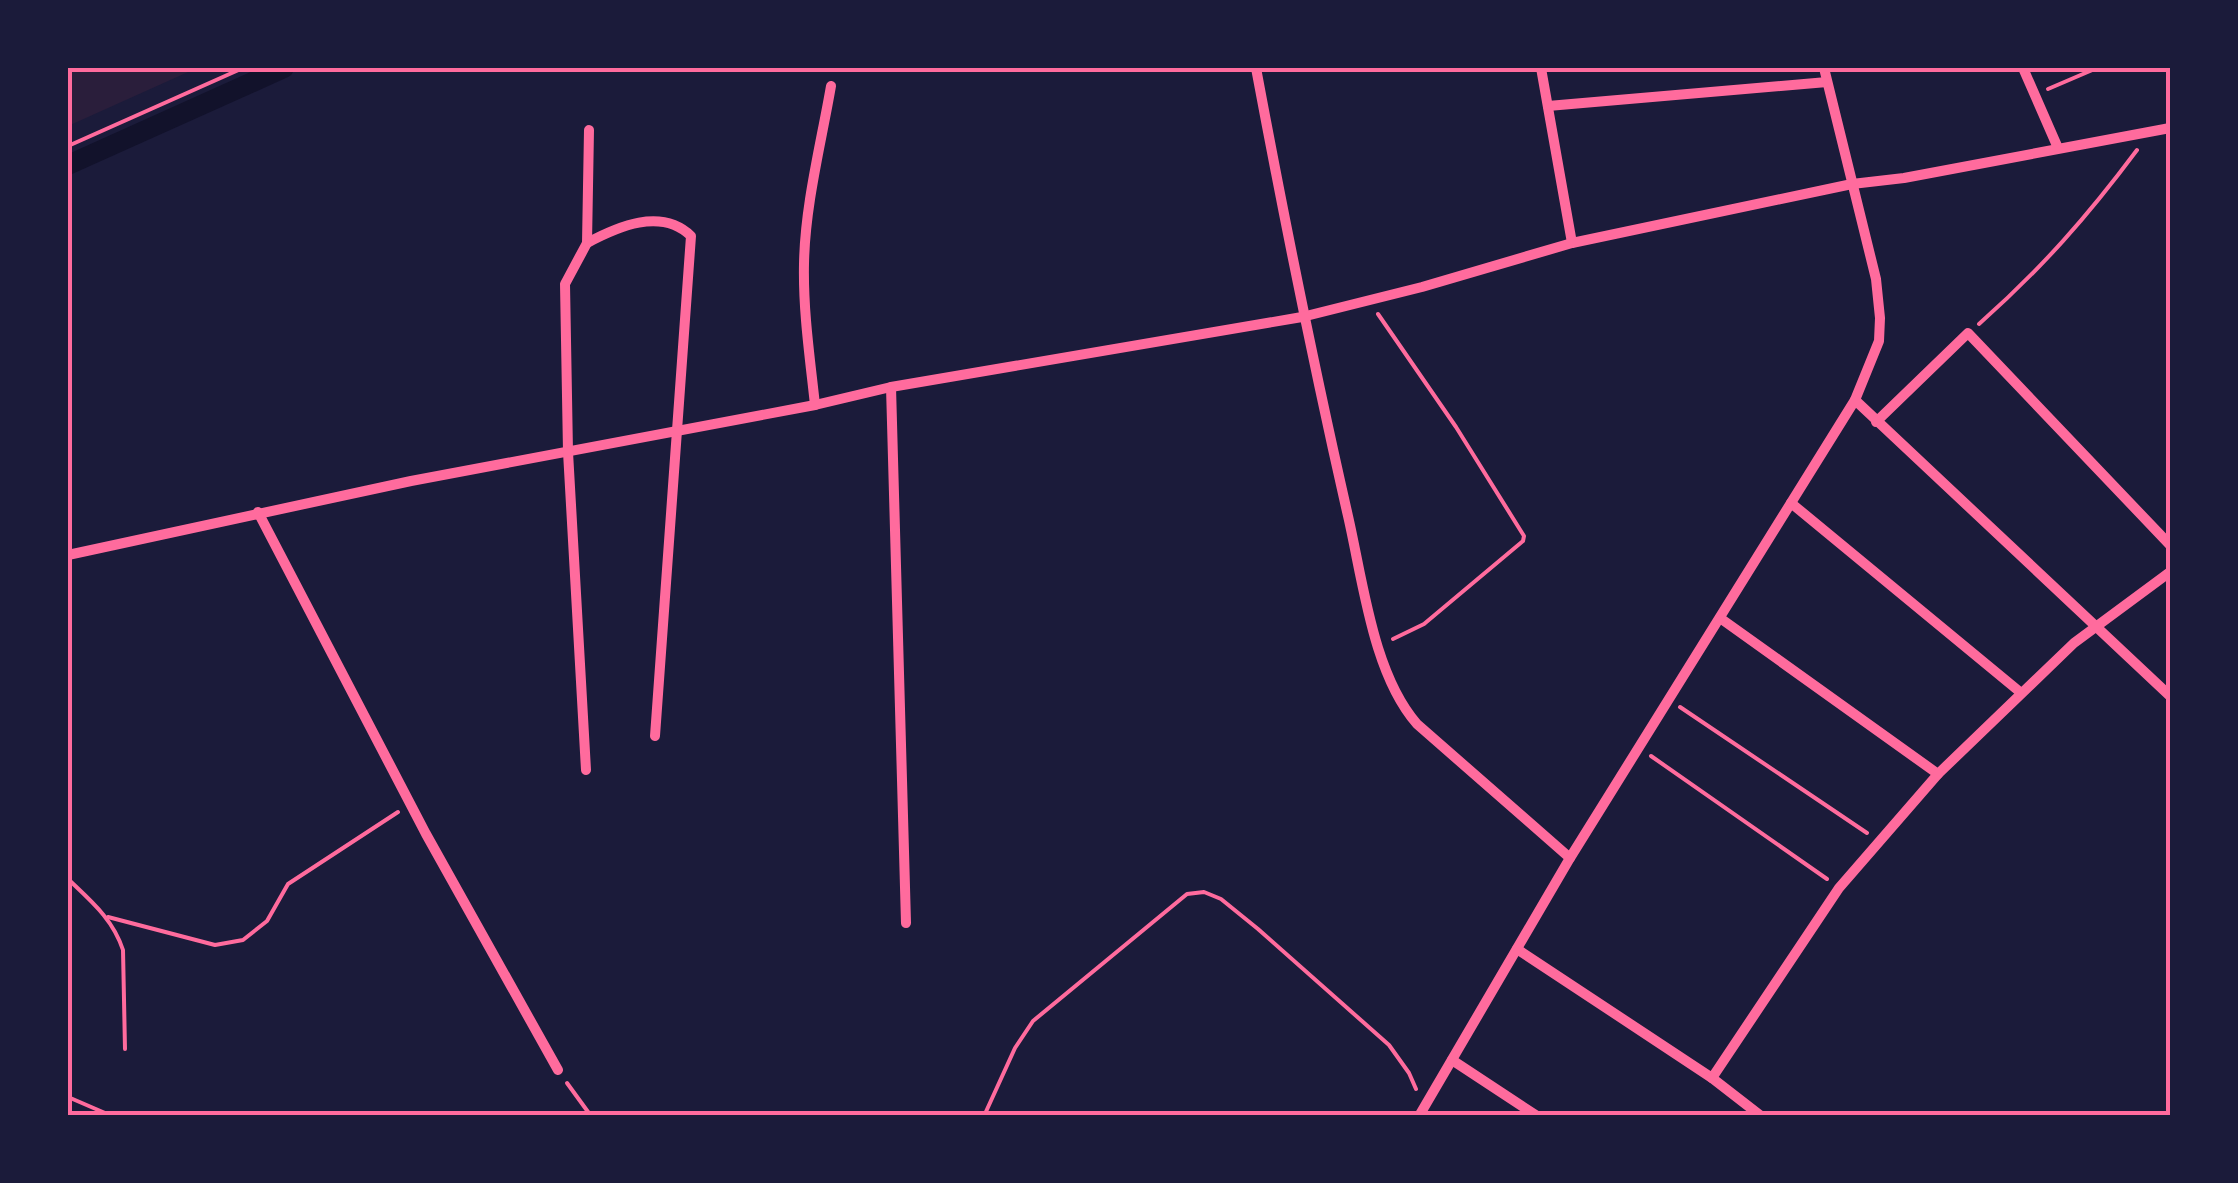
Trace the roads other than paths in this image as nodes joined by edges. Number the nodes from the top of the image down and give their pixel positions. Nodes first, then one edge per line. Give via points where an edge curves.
1 (1256, 68) edge
2 (1541, 68) edge
3 (1824, 68) edge
4 (2024, 68) edge
5 (1827, 82) junction
6 (831, 86) dead end
7 (1548, 106) junction
8 (2170, 128) edge
9 (589, 130) dead end
10 (2058, 148) junction
11 (1852, 184) junction
12 (587, 243) junction
13 (1572, 243) junction
14 (1302, 316) junction
15 (891, 387) junction
16 (1855, 400) junction
17 (815, 405) junction
18 (1876, 422) junction
19 (676, 430) junction
20 (568, 452) junction
21 (1791, 503) junction
22 (258, 512) junction
23 (2170, 545) edge
24 (68, 555) edge
25 (2170, 572) edge
26 (1720, 618) junction
27 (2095, 627) junction
28 (2020, 692) junction
29 (2170, 696) edge
30 (655, 736) dead end
31 (586, 770) dead end
32 (1938, 774) junction
33 (1570, 858) junction
34 (906, 922) dead end
35 (1517, 949) junction
36 (1452, 1060) junction
37 (558, 1070) road end
38 (1712, 1078) junction
39 (1421, 1112) edge
40 (1537, 1116) edge
41 (1761, 1116) edge

1 - 14 street
2 - 7 street
3 - 5 street
4 - 10 street
5 - 7 street
5 - 11 street
6 - 17 street via 804,261
7 - 13 street
8 - 10 street
9 - 12 street
10 - 11 street
11 - 13 street
11 - 16 street via 1880,318 1879,341
12 - 19 street via 628,222 666,224 691,236
12 - 20 street via 565,284
13 - 14 street
14 - 15 street
14 - 33 street via 1378,642 1402,707
15 - 17 street
15 - 34 street
16 - 18 street
16 - 21 street
17 - 19 street
18 - 23 street via 1968,333
18 - 27 street
19 - 20 street
19 - 30 street
20 - 22 street
20 - 31 street
21 - 26 street
21 - 28 street
22 - 24 street
22 - 37 street
25 - 27 street
26 - 32 street
26 - 33 street
27 - 28 street
27 - 29 street
28 - 32 street
32 - 38 street via 1839,888
33 - 35 street
35 - 36 street
35 - 38 street
36 - 39 street
36 - 40 street
38 - 41 street

